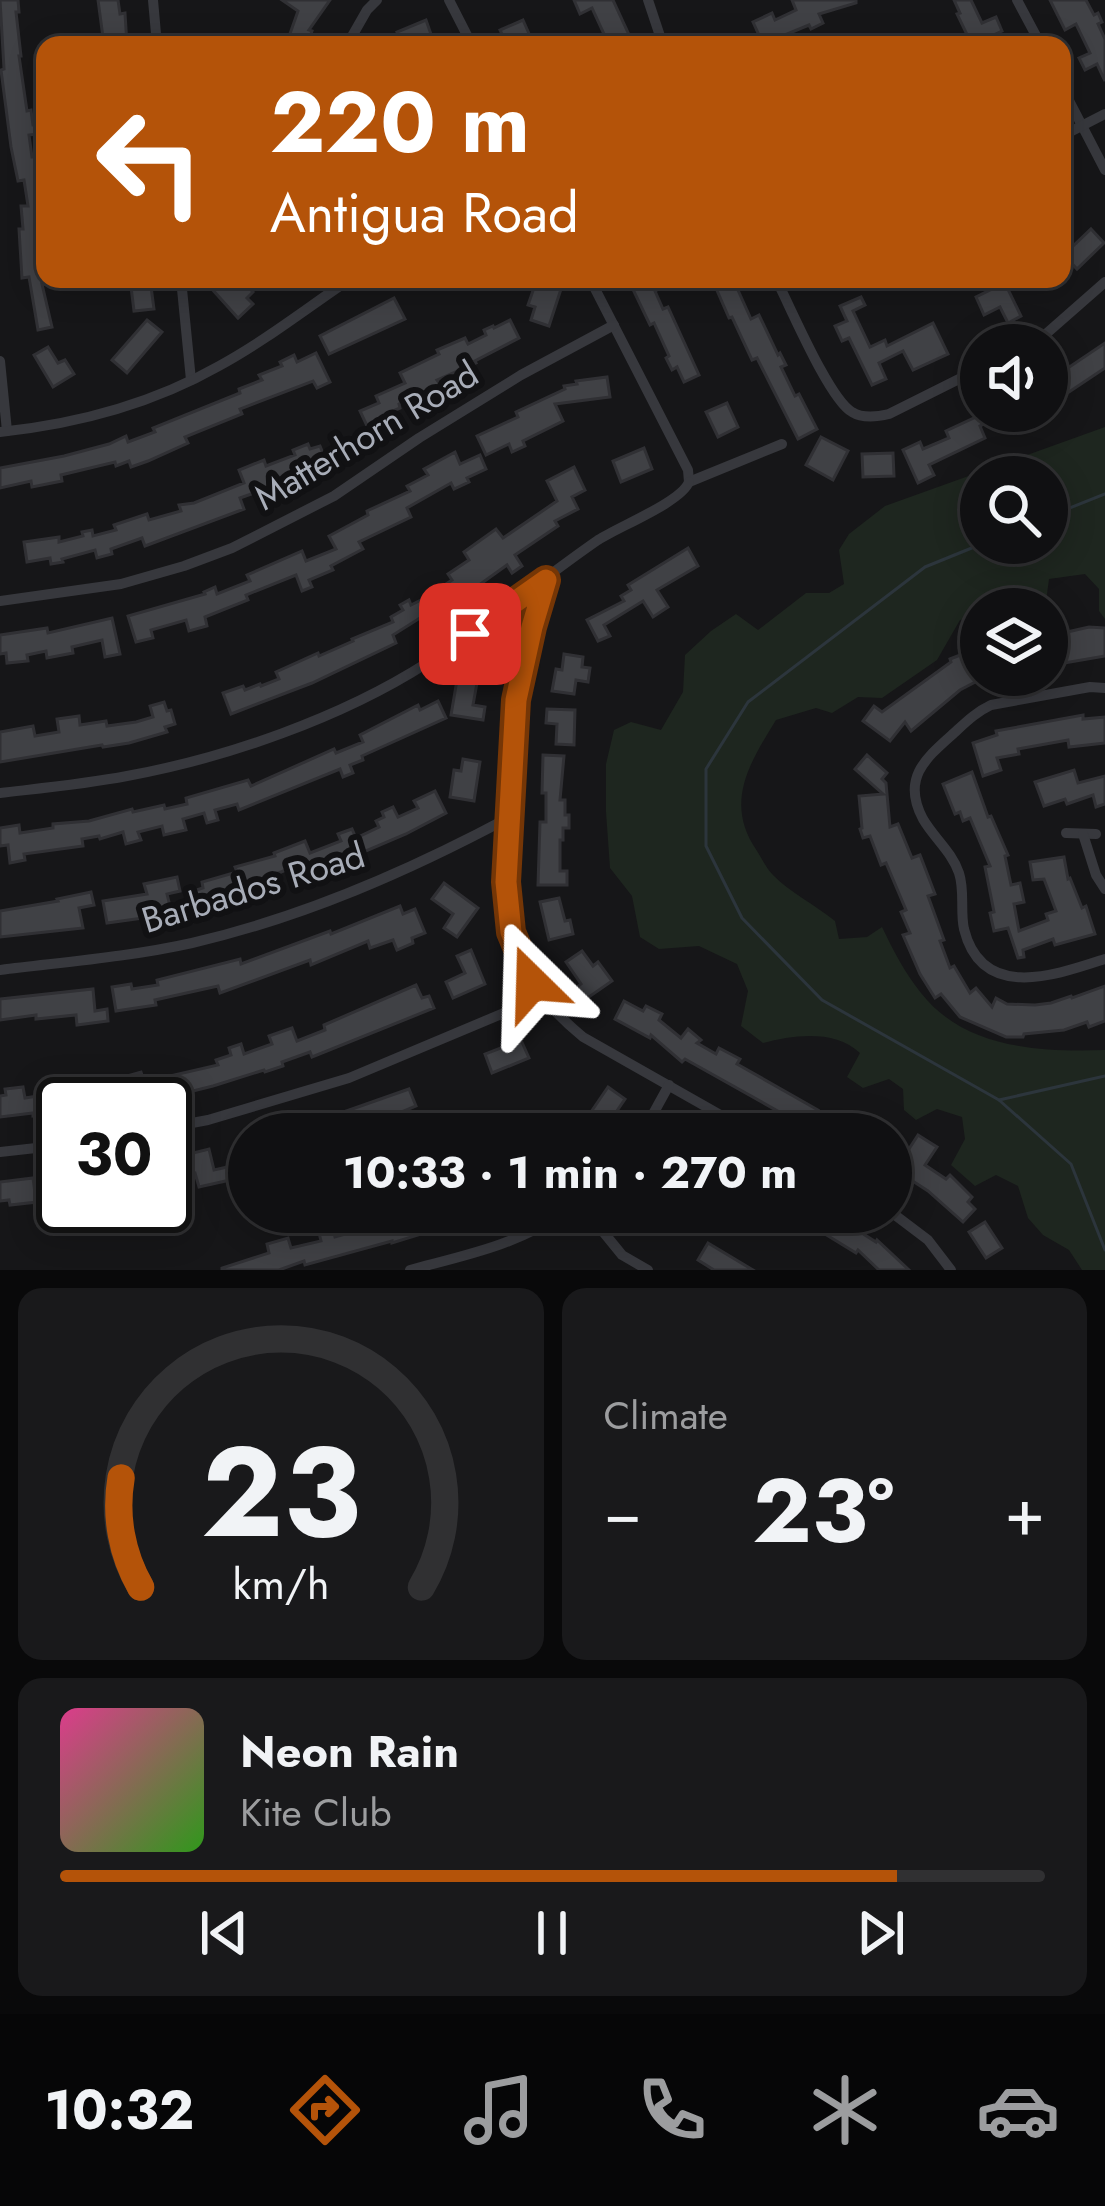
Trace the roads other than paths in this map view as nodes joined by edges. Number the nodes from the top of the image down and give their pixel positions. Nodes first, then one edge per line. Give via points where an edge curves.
1 (153, 0) edge
2 (377, 0) edge
3 (449, 0) edge
4 (648, 0) edge
5 (1017, 0) edge
6 (157, 36) edge
7 (352, 36) edge
8 (467, 36) edge
9 (660, 36) edge
10 (1036, 36) edge
11 (1071, 105) edge
12 (1105, 115) edge
13 (1082, 126) junction
14 (1071, 132) edge
15 (1105, 170) edge
16 (1105, 282) edge
17 (182, 288) edge
18 (337, 288) edge
19 (595, 288) edge
20 (781, 288) edge
21 (1057, 324) edge
22 (614, 325) junction
23 (0, 361) edge
24 (960, 378) edge
25 (191, 380) junction
26 (4, 432) edge
27 (782, 444) dead end
28 (689, 482) junction
29 (546, 580) junction
30 (0, 601) edge
31 (1105, 688) edge
32 (0, 793) edge
33 (509, 817) junction
34 (1066, 833) dead end
35 (1105, 889) edge
36 (1105, 959) edge
37 (0, 970) edge
38 (542, 998) junction
39 (668, 1085) junction
40 (653, 1113) edge
41 (717, 1113) edge
42 (192, 1123) edge
43 (36, 1148) edge
44 (0, 1152) edge
45 (912, 1228) edge
46 (530, 1233) edge
47 (604, 1233) edge
48 (410, 1270) edge
49 (648, 1270) edge
50 (951, 1270) edge

1 - 6 street
2 - 7 street
3 - 8 street
4 - 9 street
5 - 10 street
11 - 13 street
12 - 13 street
13 - 14 street
13 - 15 street
16 - 21 street
17 - 25 street
18 - 25 street
19 - 22 street
20 - 24 street via 831,386 859,416 889,414
22 - 28 street
22 - 30 street, Matterhorn Road via 261,535 121,584
23 - 26 street
25 - 26 street via 104,414
27 - 28 street
28 - 29 street
29 - 32 street via 423,666 300,726 133,776
29 - 33 street via 518,685
31 - 36 street via 978,711 928,756 915,783 925,821 959,873 965,933 986,966 1043,978
33 - 37 street, Barbados Road via 367,887 253,926 136,953
33 - 38 street via 511,932
34 - 35 street via 1090,834
38 - 39 street via 584,1037
38 - 42 street via 349,1078
39 - 40 street
39 - 41 street
43 - 44 street
45 - 50 street
46 - 48 street
47 - 49 street

